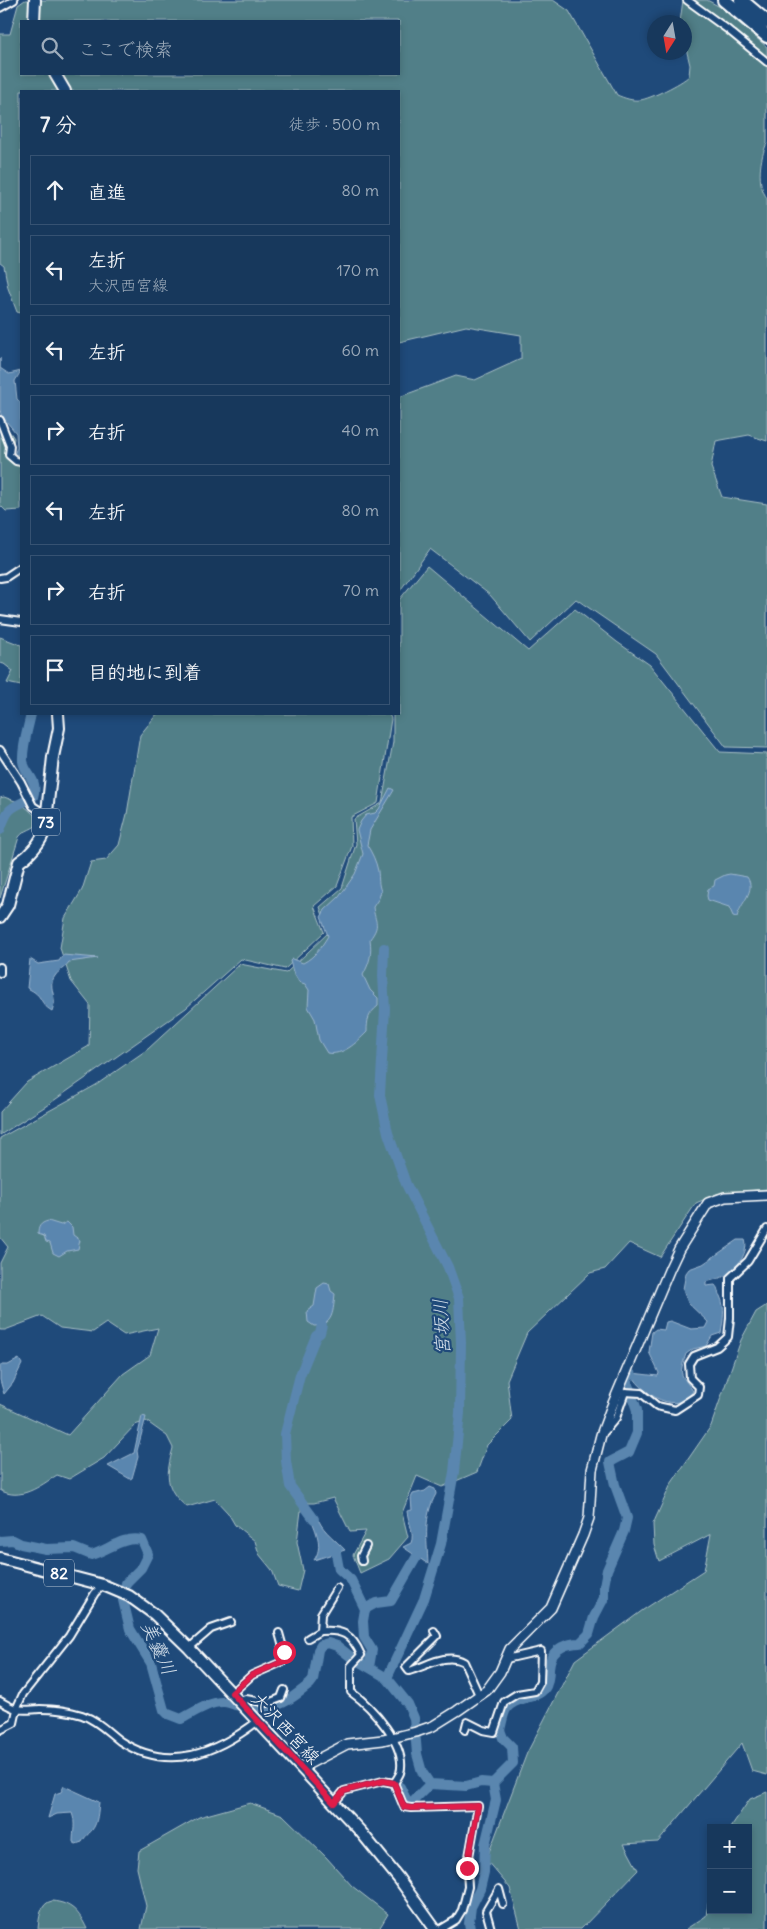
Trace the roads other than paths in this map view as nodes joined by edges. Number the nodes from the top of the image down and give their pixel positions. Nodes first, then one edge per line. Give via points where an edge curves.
1 (14, 0) edge
2 (34, 0) edge
3 (687, 0) edge
4 (724, 0) edge
5 (741, 0) edge
6 (0, 8) edge
7 (34, 20) edge
8 (767, 22) edge
9 (767, 36) edge
10 (767, 62) edge
11 (56, 75) edge
12 (64, 90) edge
13 (0, 420) edge
14 (20, 462) edge
15 (20, 568) edge
16 (0, 578) edge
17 (0, 619) edge
18 (20, 622) edge
19 (58, 715) edge
20 (0, 750) edge
21 (47, 815) junction
22 (0, 917) edge
23 (0, 967) edge
24 (0, 974) edge
25 (767, 1194) edge
26 (767, 1229) edge
27 (601, 1436) junction
28 (366, 1546) dead end
29 (0, 1558) edge
30 (362, 1560) dead end
31 (103, 1585) junction
32 (338, 1588) dead end
33 (231, 1622) dead end
34 (320, 1631) junction
35 (434, 1631) dead end
36 (279, 1633) dead end
37 (308, 1638) dead end
38 (189, 1648) junction
39 (506, 1659) junction
40 (284, 1690) dead end
41 (479, 1695) junction
42 (236, 1697) junction
43 (0, 1701) edge
44 (17, 1709) junction
45 (258, 1721) junction
46 (0, 1730) edge
47 (466, 1730) dead end
48 (393, 1737) junction
49 (301, 1768) junction
50 (394, 1783) junction
51 (334, 1803) junction
52 (503, 1904) dead end
53 (435, 1929) edge
54 (441, 1929) edge
55 (491, 1929) edge

1 - 6 street
2 - 7 main road
3 - 10 street
4 - 9 highway
5 - 8 highway
11 - 12 main road
13 - 14 street via 10,446 9,455
15 - 16 street
17 - 18 street
19 - 21 main road, 73
20 - 21 street via 32,806
21 - 22 main road, 73 via 42,837 19,862 8,905
23 - 24 street
25 - 27 street via 708,1203 670,1268
26 - 27 street via 748,1261 730,1278 728,1336 717,1347 694,1356 689,1364 690,1378 699,1387 698,1395 675,1410 657,1406 641,1393 625,1392 616,1418
27 - 39 street via 592,1470 589,1518 583,1535 551,1608 517,1641
28 - 30 street
29 - 31 main road, 大沢西宮線 / 82
31 - 38 main road, 大沢西宮線 / 82 via 129,1596 154,1614
31 - 44 street via 69,1636 23,1694
32 - 34 street via 322,1614
33 - 38 street via 211,1629
34 - 37 street
34 - 48 street via 336,1630 347,1635 358,1648 361,1655 351,1666 351,1692 363,1700
35 - 41 street via 437,1636 406,1667 409,1671 449,1657 459,1659 464,1662
36 - 42 street via 284,1652 282,1662 252,1675
38 - 42 main road, 大沢西宮線 / 82
39 - 41 street via 487,1690
39 - 47 street via 541,1651 540,1682 535,1691 517,1694 504,1702 494,1732 467,1722
40 - 42 street via 281,1698 268,1703
41 - 48 street via 433,1726
42 - 45 main road, 大沢西宮線 / 82
43 - 44 street
44 - 45 street via 42,1709 84,1716 142,1752 171,1758 205,1752
44 - 46 street via 14,1723
45 - 49 main road, 大沢西宮線 / 82
48 - 49 street via 346,1744
48 - 50 street via 400,1760 400,1772
49 - 51 main road, 大沢西宮線 / 82
50 - 51 street via 383,1781 344,1791
50 - 54 street via 404,1807 478,1806 462,1910 456,1920
51 - 53 main road, 大沢西宮線 / 82 via 383,1859
52 - 55 street via 499,1889 486,1911

